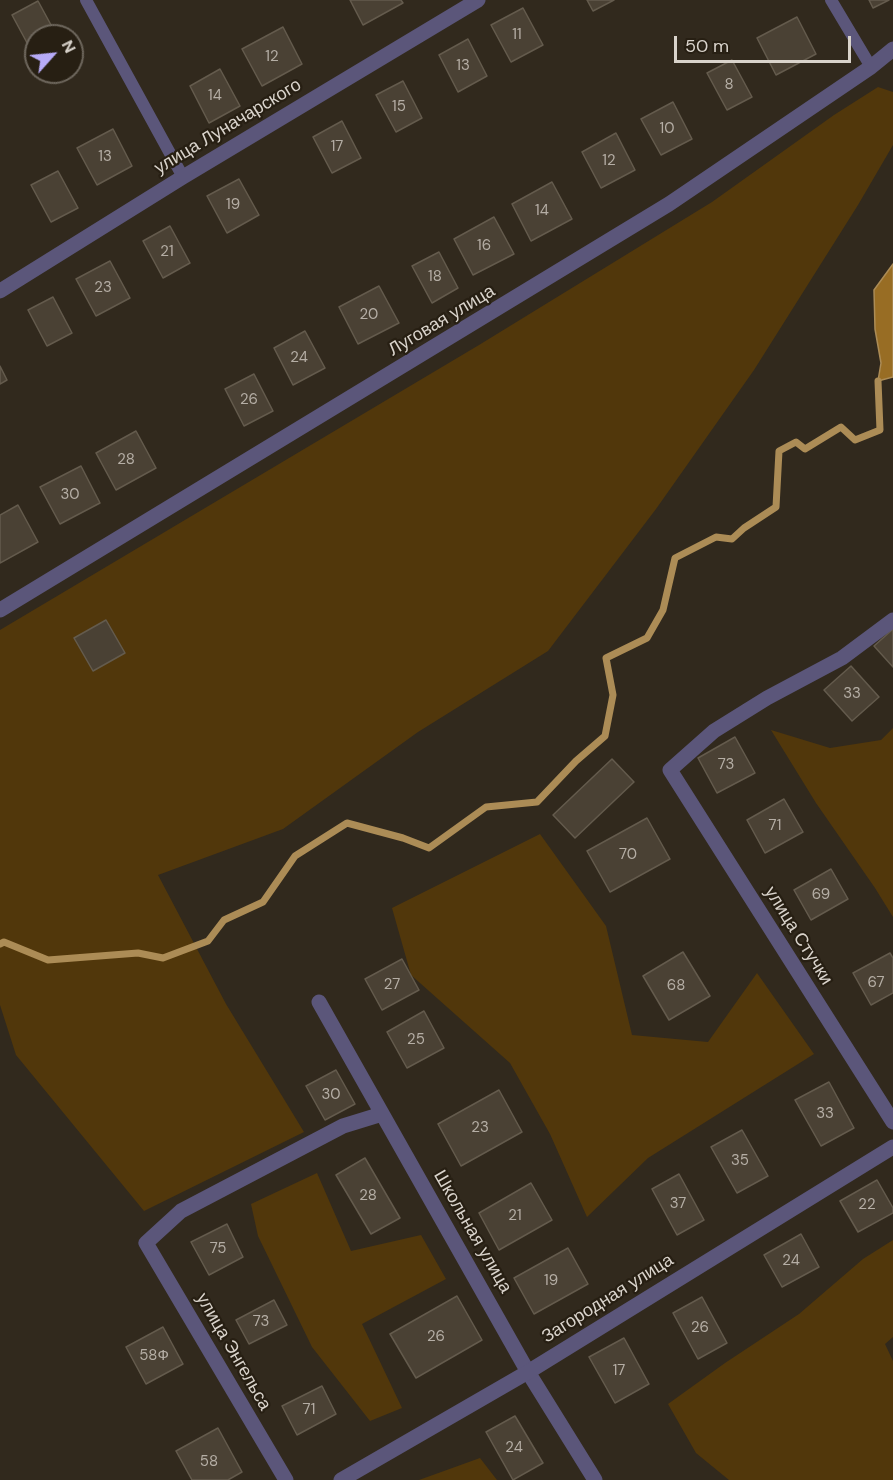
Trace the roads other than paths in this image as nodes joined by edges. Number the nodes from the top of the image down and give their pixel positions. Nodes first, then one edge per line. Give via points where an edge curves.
1 (86, 0) edge
2 (478, 0) edge
3 (831, 0) edge
4 (893, 49) edge
5 (871, 67) junction
6 (183, 177) junction
7 (0, 291) edge
8 (0, 610) edge
9 (893, 620) edge
10 (319, 1002) dead end
11 (382, 1114) junction
12 (893, 1122) edge
13 (893, 1147) edge
14 (528, 1372) junction
15 (286, 1480) edge
16 (341, 1480) edge
17 (595, 1480) edge

1 - 6 lane
2 - 6 street, улица Луначарского
3 - 5 lane
4 - 5 street, Луговая улица
5 - 8 street, Луговая улица via 669,204
6 - 7 street, улица Луначарского
9 - 12 street, улица Стучки via 842,658 714,730 670,770
10 - 11 street, Школьная улица
11 - 14 street, Школьная улица
11 - 15 street, улица Энгельса via 343,1126 181,1211 146,1243
13 - 14 street, Загородная улица
14 - 16 street, Загородная улица
14 - 17 street, Школьная улица

